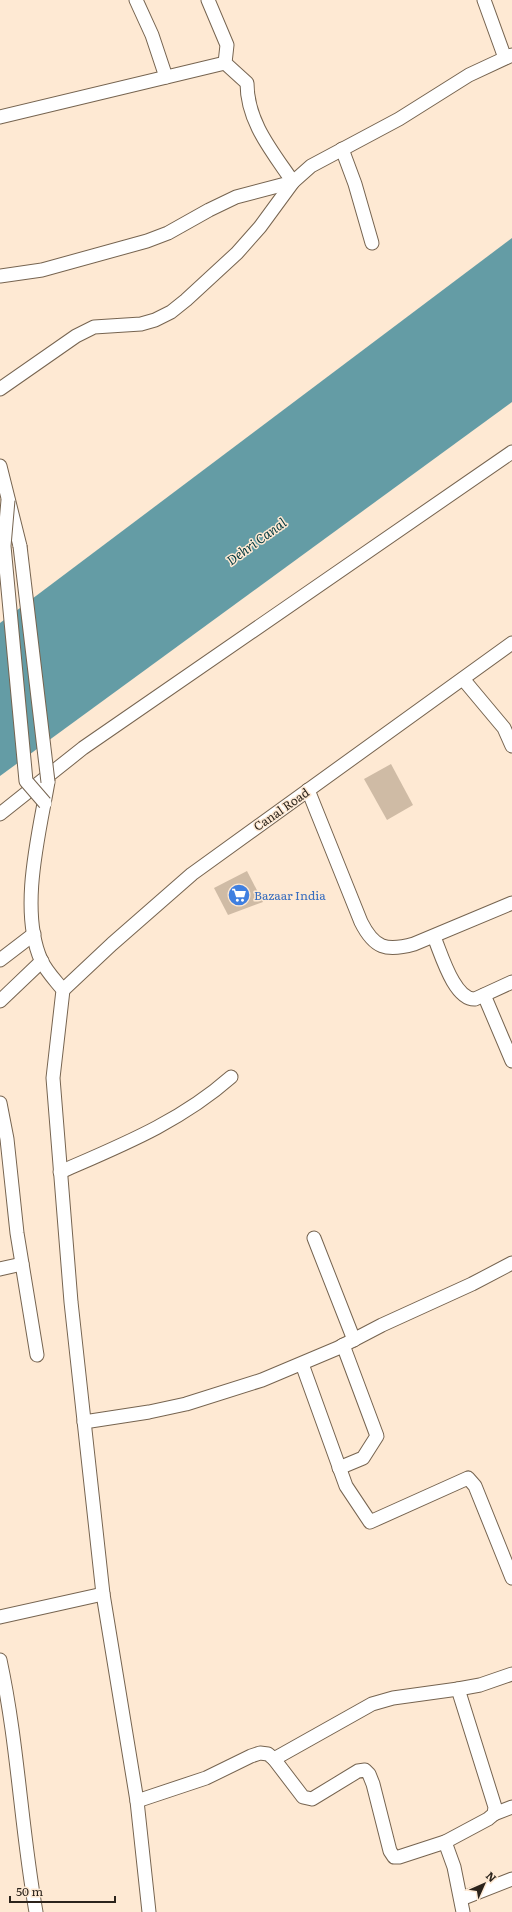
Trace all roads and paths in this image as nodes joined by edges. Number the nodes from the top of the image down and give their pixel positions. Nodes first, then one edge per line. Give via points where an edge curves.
1 (136, 0) edge
2 (208, 0) edge
3 (484, 0) edge
4 (509, 56) edge
5 (225, 63) junction
6 (166, 77) junction
7 (0, 117) edge
8 (342, 149) junction
9 (293, 182) junction
10 (372, 243) dead end
11 (0, 276) edge
12 (0, 389) edge
13 (512, 452) edge
14 (0, 466) edge
15 (8, 500) junction
16 (512, 643) edge
17 (463, 679) junction
18 (512, 746) edge
19 (308, 790) junction
20 (45, 803) junction
21 (0, 814) edge
22 (512, 903) edge
23 (34, 934) junction
24 (434, 937) junction
25 (0, 960) edge
26 (42, 961) junction
27 (512, 982) edge
28 (63, 990) junction
29 (484, 995) junction
30 (0, 1001) edge
31 (512, 1061) edge
32 (231, 1077) dead end
33 (0, 1103) edge
34 (60, 1172) junction
35 (314, 1238) dead end
36 (512, 1263) edge
37 (22, 1264) junction
38 (0, 1269) edge
39 (348, 1343) junction
40 (37, 1355) dead end
41 (302, 1364) junction
42 (84, 1422) junction
43 (339, 1468) junction
44 (512, 1578) edge
45 (103, 1594) junction
46 (0, 1617) edge
47 (0, 1660) edge
48 (512, 1674) edge
49 (458, 1689) junction
50 (4, 1697) edge
51 (274, 1759) junction
52 (137, 1801) junction
53 (512, 1807) edge
54 (494, 1814) junction
55 (445, 1842) junction
56 (512, 1879) edge
57 (462, 1906) edge
58 (36, 1912) edge
59 (149, 1912) edge

1 - 6 street
2 - 5 street via 227,45
3 - 4 street
4 - 8 street via 469,75 399,119
5 - 6 street
5 - 9 street via 247,83 247,94 256,126
6 - 7 street
8 - 9 street via 311,166
8 - 10 street
9 - 11 street via 236,197 168,233 147,241 42,270
9 - 12 street via 237,253 171,312 141,324 94,327 76,336
13 - 21 street via 83,748
14 - 15 street
15 - 20 street, bridge via 20,546 48,782
15 - 20 street, bridge via 4,546 26,781
16 - 17 street, Canal Road
17 - 18 street via 504,728
17 - 19 street, Canal Road
19 - 24 street via 368,935 376,944 388,948 400,948
19 - 28 street, Canal Road via 192,874
20 - 23 street via 33,876
22 - 24 street
23 - 25 street
23 - 26 street
24 - 29 street via 459,991 469,999
26 - 28 street
26 - 30 street
27 - 29 street
28 - 34 street via 53,1078
29 - 31 street
32 - 34 street via 204,1100 148,1133
33 - 37 street
34 - 42 street
35 - 39 street
36 - 39 street
37 - 38 street
37 - 40 street
39 - 41 street
39 - 43 street via 377,1436 363,1458
41 - 42 street via 225,1393 186,1404
41 - 43 street
42 - 45 street
43 - 44 street via 346,1486 370,1522 468,1478 475,1486
45 - 46 street
45 - 52 street
47 - 50 street
48 - 49 street via 480,1685
49 - 51 street via 393,1698 372,1704
49 - 54 street via 494,1799
50 - 58 street
51 - 52 street via 268,1754 260,1753 206,1778
51 - 55 street via 307,1799 312,1799 358,1771 365,1770 373,1784 390,1851 394,1857 400,1858
52 - 59 street
53 - 54 street
54 - 55 street via 482,1824
55 - 57 street
56 - 57 street

